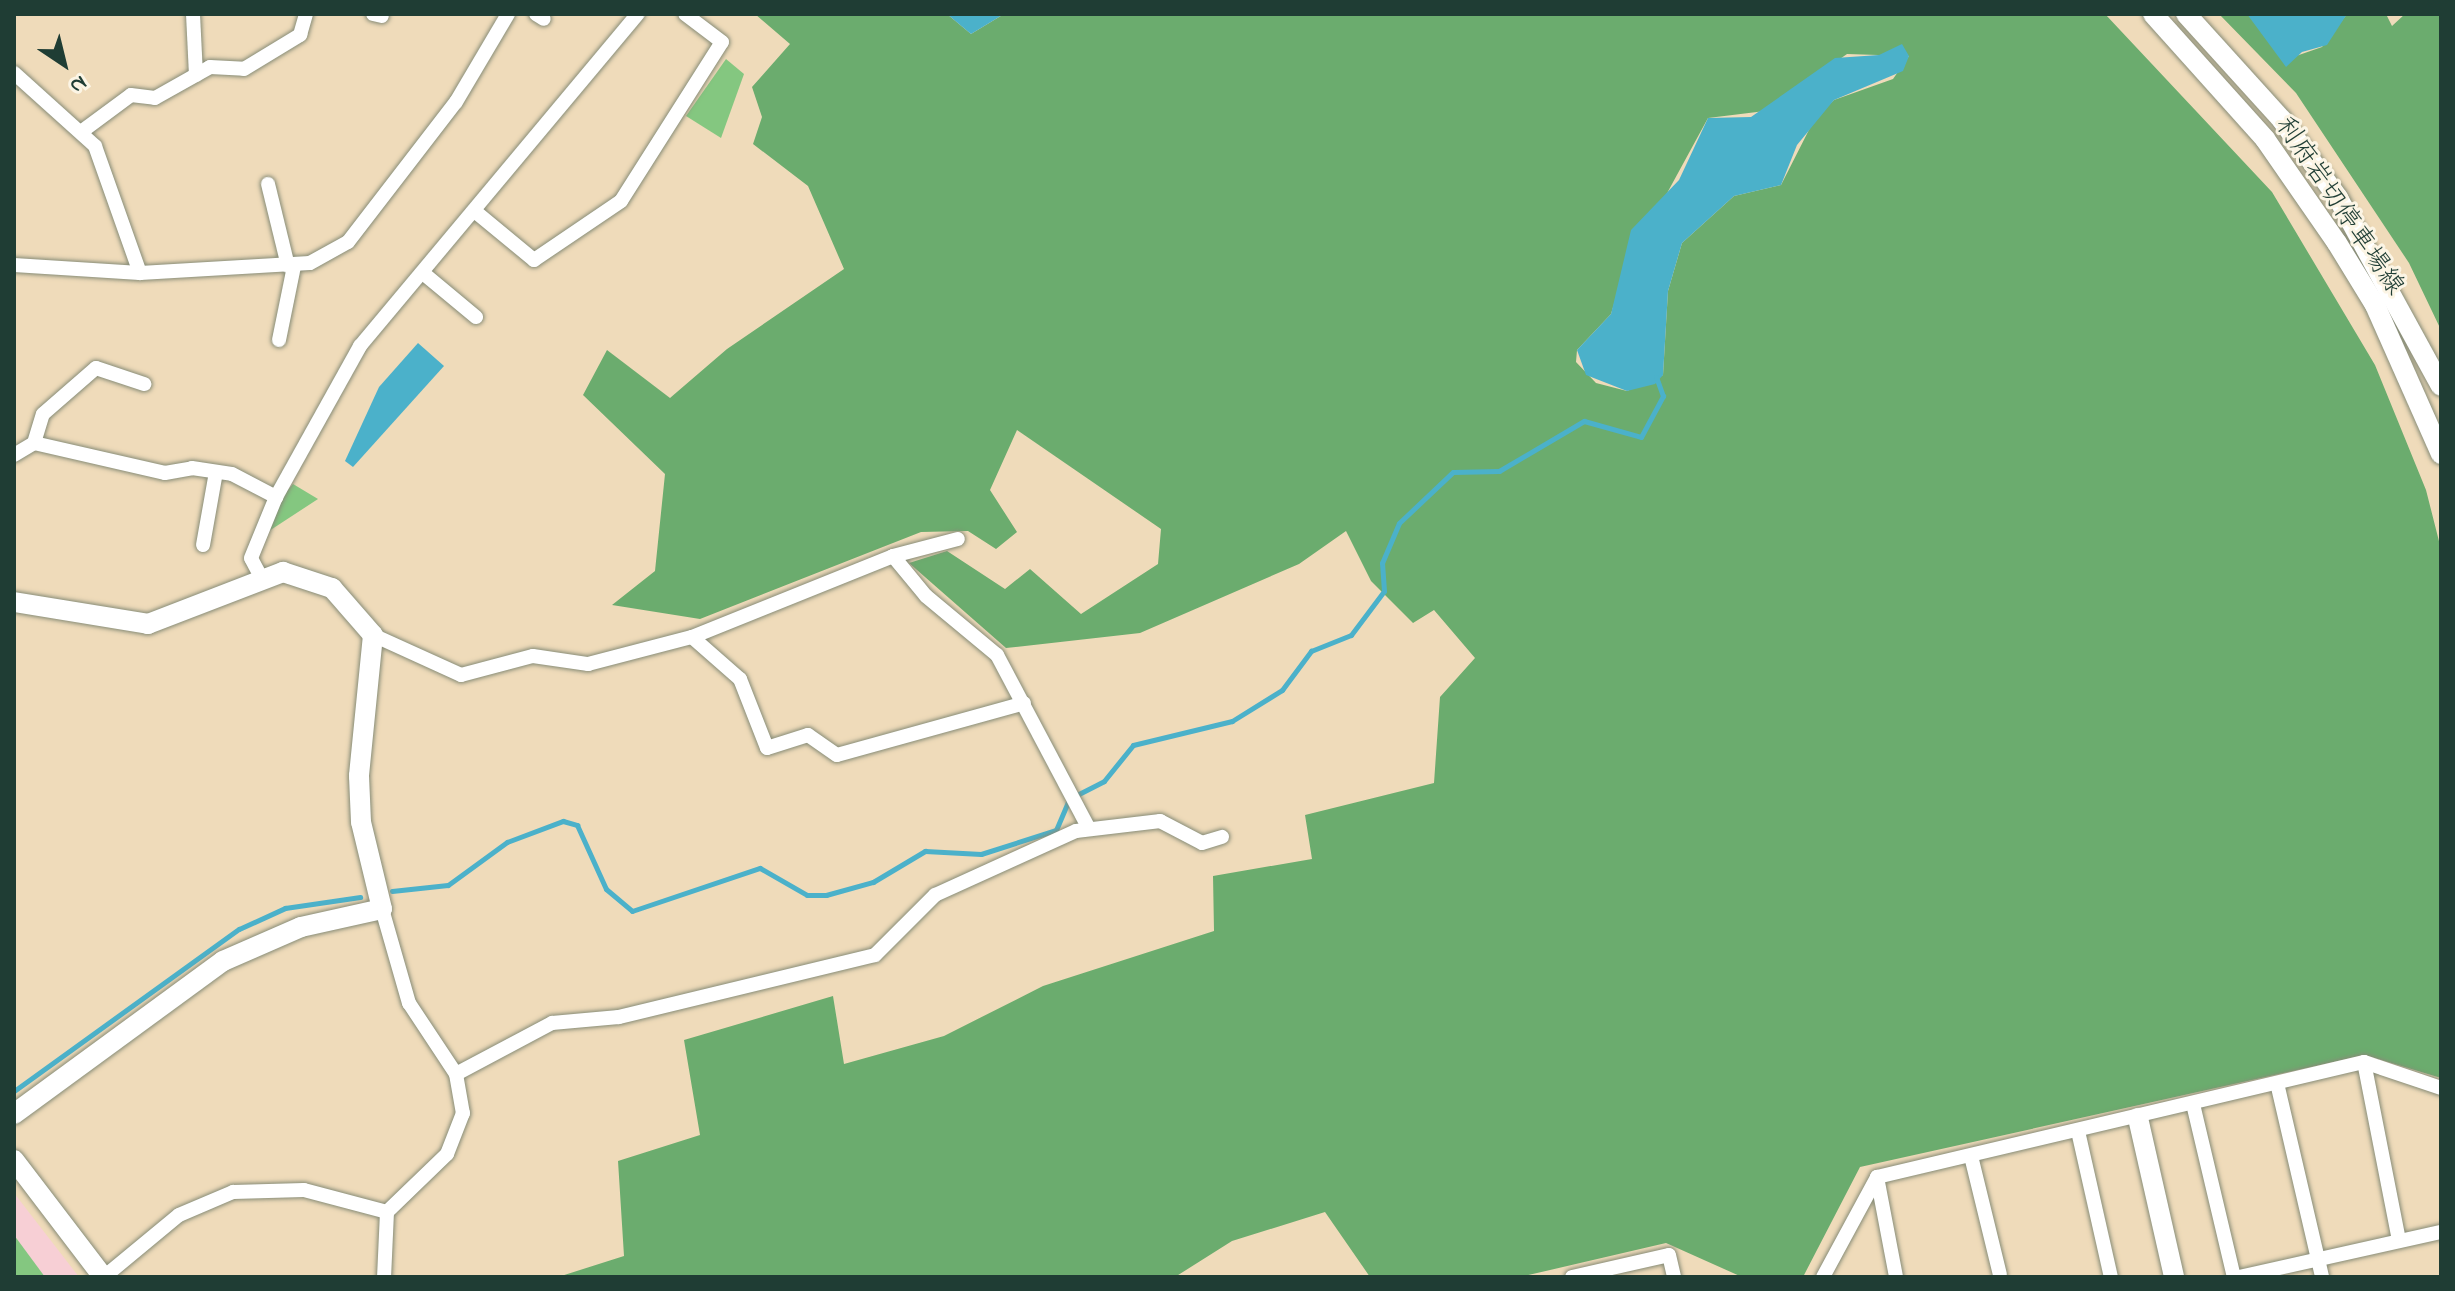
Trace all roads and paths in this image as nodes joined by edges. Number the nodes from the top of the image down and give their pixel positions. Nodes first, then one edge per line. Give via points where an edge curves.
1 (193, 14) edge
2 (306, 14) edge
3 (508, 14) edge
4 (638, 14) edge
5 (685, 14) edge
6 (2153, 14) edge
7 (2186, 14) edge
8 (14, 73) edge
9 (196, 75) junction
10 (81, 132) junction
11 (268, 184) dead end
12 (477, 213) junction
13 (14, 265) edge
14 (291, 266) junction
15 (140, 273) junction
16 (423, 273) junction
17 (476, 317) dead end
18 (279, 340) dead end
19 (144, 384) dead end
20 (2441, 386) edge
21 (34, 443) junction
22 (2441, 454) edge
23 (14, 455) edge
24 (216, 472) junction
25 (276, 497) junction
26 (958, 539) dead end
27 (203, 545) dead end
28 (893, 556) junction
29 (261, 577) junction
30 (14, 602) edge
31 (373, 635) junction
32 (692, 637) junction
33 (1024, 703) junction
34 (1088, 827) junction
35 (1222, 837) dead end
36 (382, 909) junction
37 (2364, 1062) junction
38 (456, 1074) junction
39 (2277, 1083) junction
40 (2441, 1088) edge
41 (2193, 1104) junction
42 (14, 1114) edge
43 (2138, 1118) junction
44 (2078, 1131) junction
45 (1971, 1156) junction
46 (14, 1160) edge
47 (1877, 1177) junction
48 (387, 1212) junction
49 (2441, 1232) edge
50 (2399, 1241) junction
51 (2318, 1259) junction
52 (2000, 1275) dead end
53 (104, 1277) edge
54 (384, 1277) edge
55 (1572, 1277) edge
56 (1674, 1277) edge
57 (1823, 1277) edge
58 (1896, 1277) edge
59 (2111, 1277) edge
60 (2174, 1277) edge
61 (2236, 1277) edge
62 (2322, 1277) edge

1 - 9 street
2 - 9 street via 300,35 244,69 210,67
3 - 14 street via 456,102 348,242
4 - 12 street
5 - 12 street via 722,42 621,201 534,260
6 - 22 street, 利府岩切停車場線 via 2265,139 2337,243 2375,305
7 - 20 street, 利府岩切停車場線 via 2282,120 2338,198
8 - 10 street
9 - 10 street via 155,98 131,95
10 - 15 street via 95,146
11 - 14 street
12 - 16 street
13 - 15 street
14 - 15 street
14 - 18 street
16 - 17 street
16 - 25 street via 360,346
19 - 21 street via 96,368 43,414
21 - 23 street
21 - 24 street via 165,473
24 - 25 street
24 - 27 street
25 - 29 street via 251,558
26 - 28 street
28 - 32 street
28 - 33 street via 926,596 997,655
29 - 30 street via 184,616 148,624
29 - 31 street via 305,575 332,588
31 - 32 street via 461,675 533,656 588,664
31 - 36 street via 359,776 361,822
32 - 33 street via 740,679 767,748 808,735 837,755
33 - 34 street
34 - 35 street via 1160,821 1202,843
34 - 38 street via 935,895 875,955 619,1017 552,1023
36 - 38 street via 409,1003
36 - 42 street via 301,927 223,961
37 - 39 street
37 - 40 street
37 - 50 street
38 - 48 street via 460,1130 434,1171
39 - 41 street
39 - 51 street
41 - 43 street
41 - 61 street
43 - 44 street
43 - 60 street
44 - 45 street
44 - 59 street
45 - 47 street
45 - 52 street
46 - 53 street
47 - 57 street
47 - 58 street
48 - 53 street via 304,1190 233,1192 179,1215
48 - 54 street
49 - 50 street
50 - 51 street
51 - 61 street
51 - 62 street
55 - 56 street via 1669,1255

